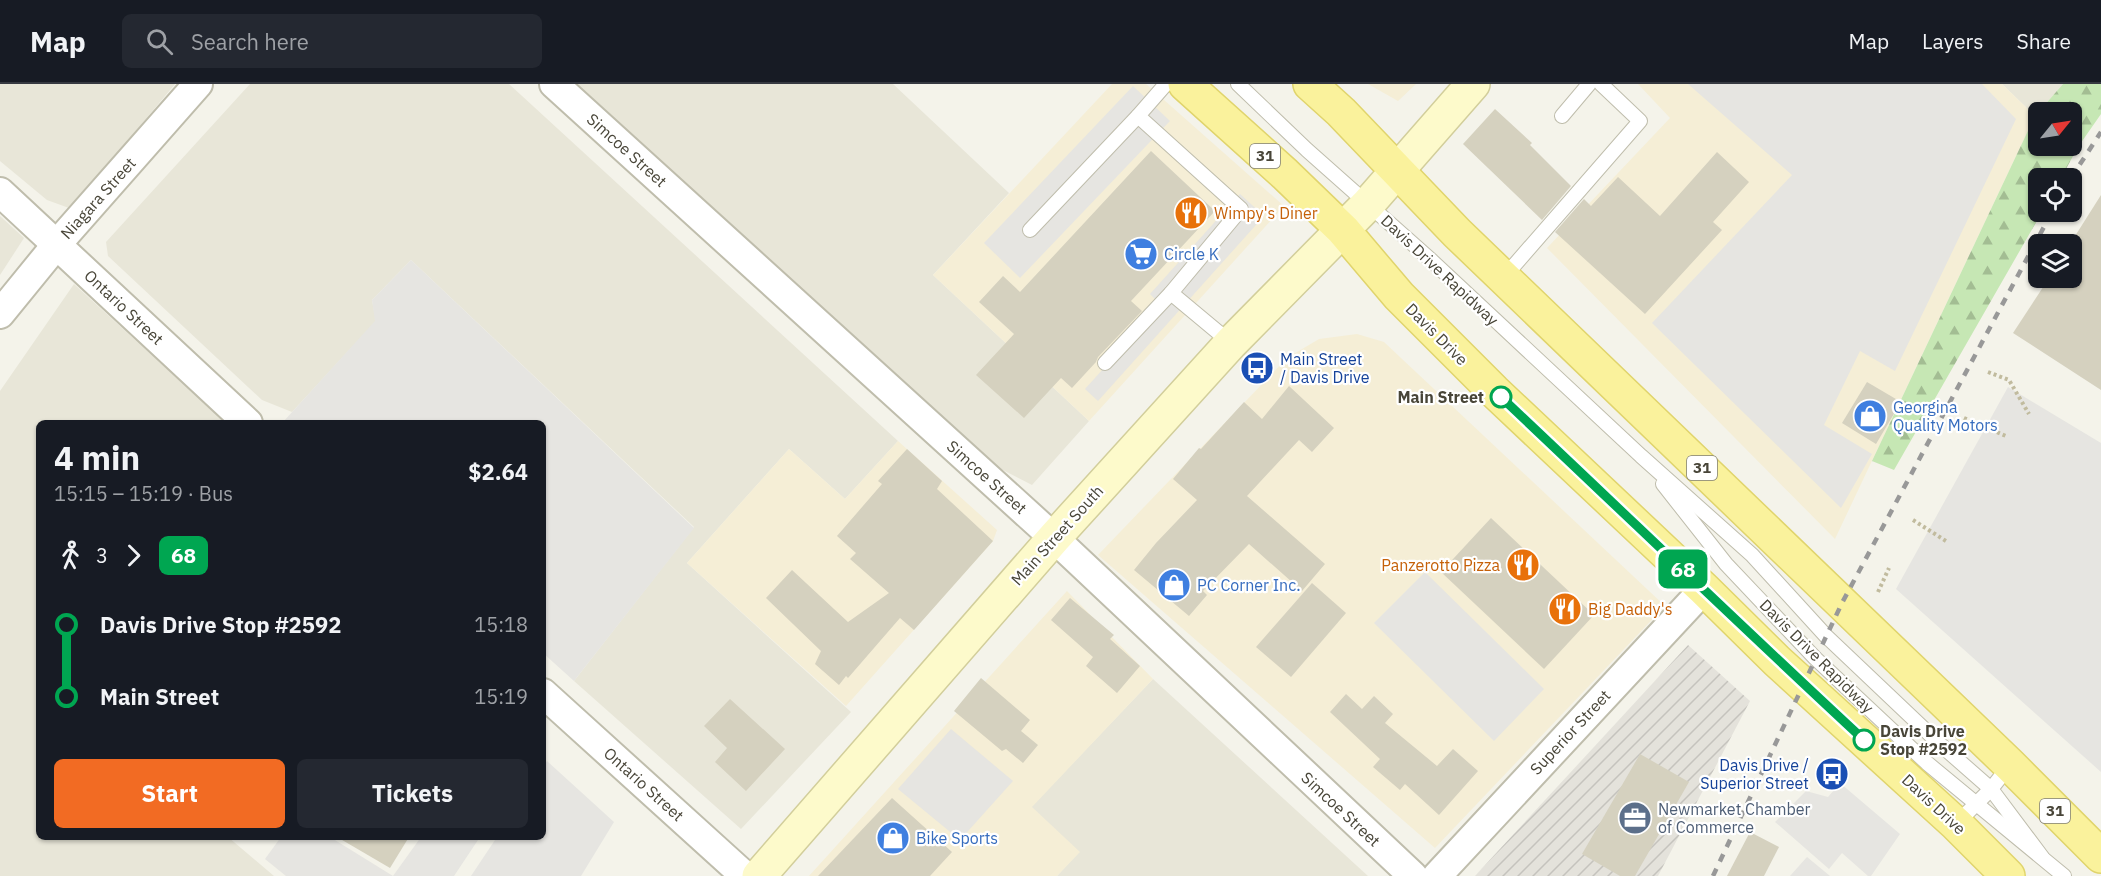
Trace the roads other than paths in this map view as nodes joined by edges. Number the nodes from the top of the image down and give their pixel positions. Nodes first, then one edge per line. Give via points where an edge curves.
1 (198, 84) edge
2 (554, 84) edge
3 (1166, 84) edge
4 (1185, 84) edge
5 (1238, 84) edge
6 (1310, 84) edge
7 (1473, 84) edge
8 (1589, 84) edge
9 (1600, 84) edge
10 (1138, 116) junction
11 (1562, 116) dead end
12 (1396, 170) junction
13 (0, 192) edge
14 (1368, 204) junction
15 (1030, 230) dead end
16 (1343, 230) junction
17 (57, 244) junction
18 (1504, 277) junction
19 (1171, 293) junction
20 (0, 314) edge
21 (1231, 343) junction
22 (1105, 363) dead end
23 (245, 420) edge
24 (1641, 456) junction
25 (1054, 538) junction
26 (1704, 589) junction
27 (546, 696) edge
28 (2001, 777) junction
29 (1966, 814) junction
30 (2101, 856) edge
31 (2042, 857) junction
32 (745, 876) edge
33 (759, 876) edge
34 (1413, 876) edge
35 (1437, 876) edge
36 (2008, 876) edge
37 (2064, 876) edge

1 - 17 street, Niagara Street
2 - 25 street, Simcoe Street
3 - 10 lane
4 - 16 main road, Davis Drive / 31
5 - 14 lane, Davis Drive Rapidway
6 - 12 main road, 31
7 - 12 main road, Main Street South
8 - 11 lane
9 - 18 lane via 1640,121
10 - 15 lane
10 - 19 lane via 1241,209
12 - 14 main road, Main Street South
12 - 18 main road, 31
13 - 17 street, Ontario Street
14 - 16 main road, Main Street South
14 - 24 lane, Davis Drive Rapidway
16 - 21 main road, Main Street South
16 - 26 main road, Davis Drive / 31 via 1399,296 1494,391
17 - 20 street, Niagara Street
17 - 23 street, Ontario Street
18 - 28 main road, 31
19 - 21 lane
19 - 22 lane
21 - 25 main road, Main Street South
24 - 28 lane, Davis Drive Rapidway via 1752,555 1826,636 1942,746
24 - 29 lane, Davis Drive Rapidway via 1726,564 1807,650 1927,763
25 - 33 main road, Main Street South
25 - 34 street, Simcoe Street
26 - 29 main road, Davis Drive / 31 via 1777,661
26 - 35 street, Superior Street
27 - 32 street, Ontario Street
28 - 29 lane
28 - 30 main road, 31
28 - 31 lane, Davis Drive Rapidway
29 - 31 lane, Davis Drive Rapidway
29 - 36 main road, Davis Drive / 31
31 - 37 lane, Davis Drive Rapidway

